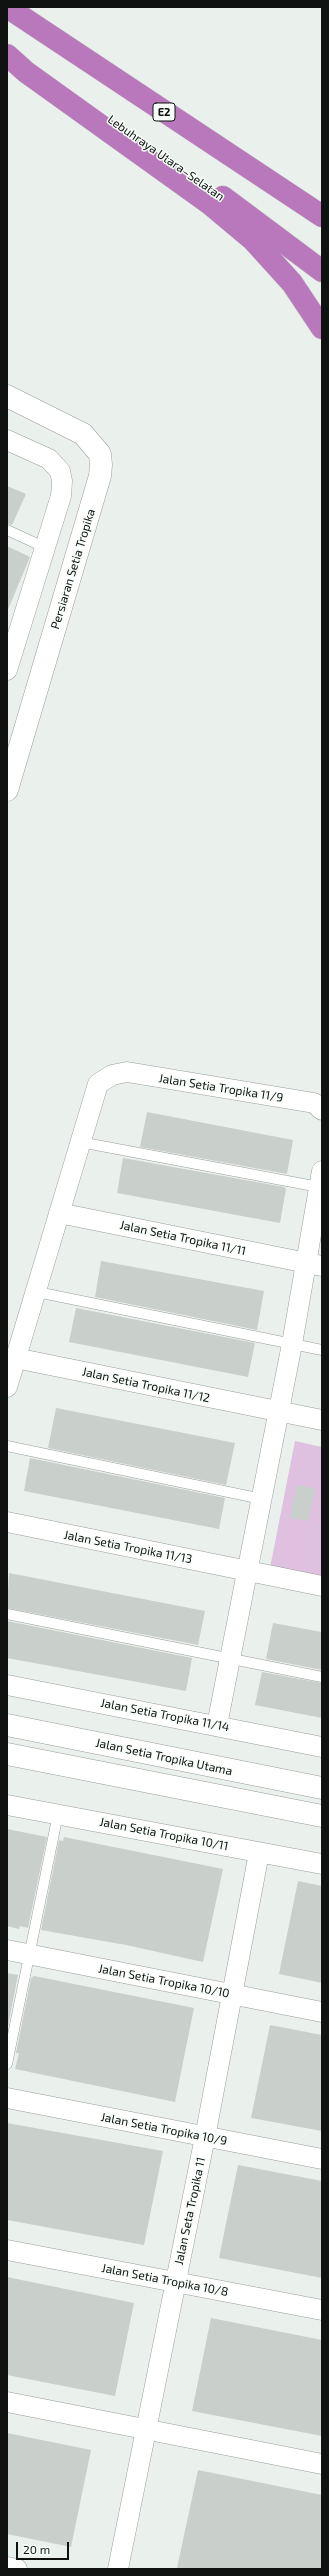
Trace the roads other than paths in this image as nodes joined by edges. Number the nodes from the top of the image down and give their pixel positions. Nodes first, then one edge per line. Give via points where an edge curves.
1 (7, 7) edge
2 (7, 50) edge
3 (7, 55) edge
4 (322, 216) edge
5 (322, 271) edge
6 (322, 328) edge
7 (7, 396) edge
8 (7, 440) edge
9 (7, 530) edge
10 (44, 547) junction
11 (13, 624) edge
12 (7, 670) edge
13 (7, 790) edge
14 (318, 1106) edge
15 (80, 1142) junction
16 (320, 1179) edge
17 (59, 1213) junction
18 (314, 1265) edge
19 (37, 1292) junction
20 (292, 1344) junction
21 (322, 1350) edge
22 (15, 1358) junction
23 (7, 1387) edge
24 (278, 1412) junction
25 (322, 1420) edge
26 (7, 1446) edge
27 (262, 1499) junction
28 (7, 1522) edge
29 (249, 1571) junction
30 (322, 1586) edge
31 (7, 1614) edge
32 (231, 1659) junction
33 (322, 1677) edge
34 (7, 1685) edge
35 (7, 1725) edge
36 (217, 1725) junction
37 (322, 1747) edge
38 (7, 1754) edge
39 (322, 1788) edge
40 (7, 1804) edge
41 (58, 1814) junction
42 (322, 1816) edge
43 (260, 1852) junction
44 (322, 1864) edge
45 (7, 1950) edge
46 (28, 1954) junction
47 (233, 1994) junction
48 (322, 2012) edge
49 (7, 2064) edge
50 (7, 2098) edge
51 (206, 2137) junction
52 (322, 2159) edge
53 (7, 2250) edge
54 (175, 2282) junction
55 (322, 2310) edge
56 (7, 2402) edge
57 (145, 2430) junction
58 (322, 2464) edge
59 (7, 2567) edge
60 (17, 2569) edge
61 (118, 2569) edge

1 - 4 highway, E2
2 - 5 highway, Lebuhraya Utara–Selatan via 183,167
3 - 6 highway via 26,72 210,204 253,240 292,283
7 - 13 main road, Persiaran Setia Tropika via 83,434 100,454 101,465 98,484
8 - 10 street via 49,459 60,471 61,496
9 - 10 lane
10 - 11 street
11 - 12 street
14 - 15 street, Jalan Setia Tropika 11/9 via 127,1072 112,1075 98,1084
15 - 16 lane
15 - 17 street
16 - 18 street
17 - 18 street, Jalan Setia Tropika 11/11
17 - 19 street
18 - 20 street
19 - 20 lane
19 - 22 street
20 - 21 lane
20 - 24 street
22 - 23 street
22 - 24 street, Jalan Setia Tropika 11/12
24 - 25 street, Jalan Setia Tropika 11/12
24 - 27 street
26 - 27 lane
27 - 29 street
28 - 29 street, Jalan Setia Tropika 11/13
29 - 30 street, Jalan Setia Tropika 11/13
29 - 32 street
31 - 32 lane
32 - 33 lane
32 - 36 street
34 - 36 street, Jalan Setia Tropika 11/14
35 - 39 main road, Jalan Setia Tropika Utama
36 - 37 street, Jalan Setia Tropika 11/14
38 - 42 main road
40 - 41 street, Jalan Setia Tropika 10/11
41 - 43 street, Jalan Setia Tropika 10/11
41 - 46 lane
43 - 44 street, Jalan Setia Tropika 10/11
43 - 47 street, Jalan Seta Tropika 11
45 - 46 street, Jalan Setia Tropika 10/10
46 - 47 street, Jalan Setia Tropika 10/10
46 - 49 lane
47 - 48 street, Jalan Setia Tropika 10/10
47 - 51 street, Jalan Seta Tropika 11
50 - 51 street, Jalan Setia Tropika 10/9
51 - 52 street, Jalan Setia Tropika 10/9
51 - 54 street, Jalan Seta Tropika 11
53 - 54 street, Jalan Setia Tropika 10/8
54 - 55 street, Jalan Setia Tropika 10/8
54 - 57 street, Jalan Seta Tropika 11
56 - 57 street
57 - 58 street
57 - 61 street, Jalan Seta Tropika 11
59 - 60 street

